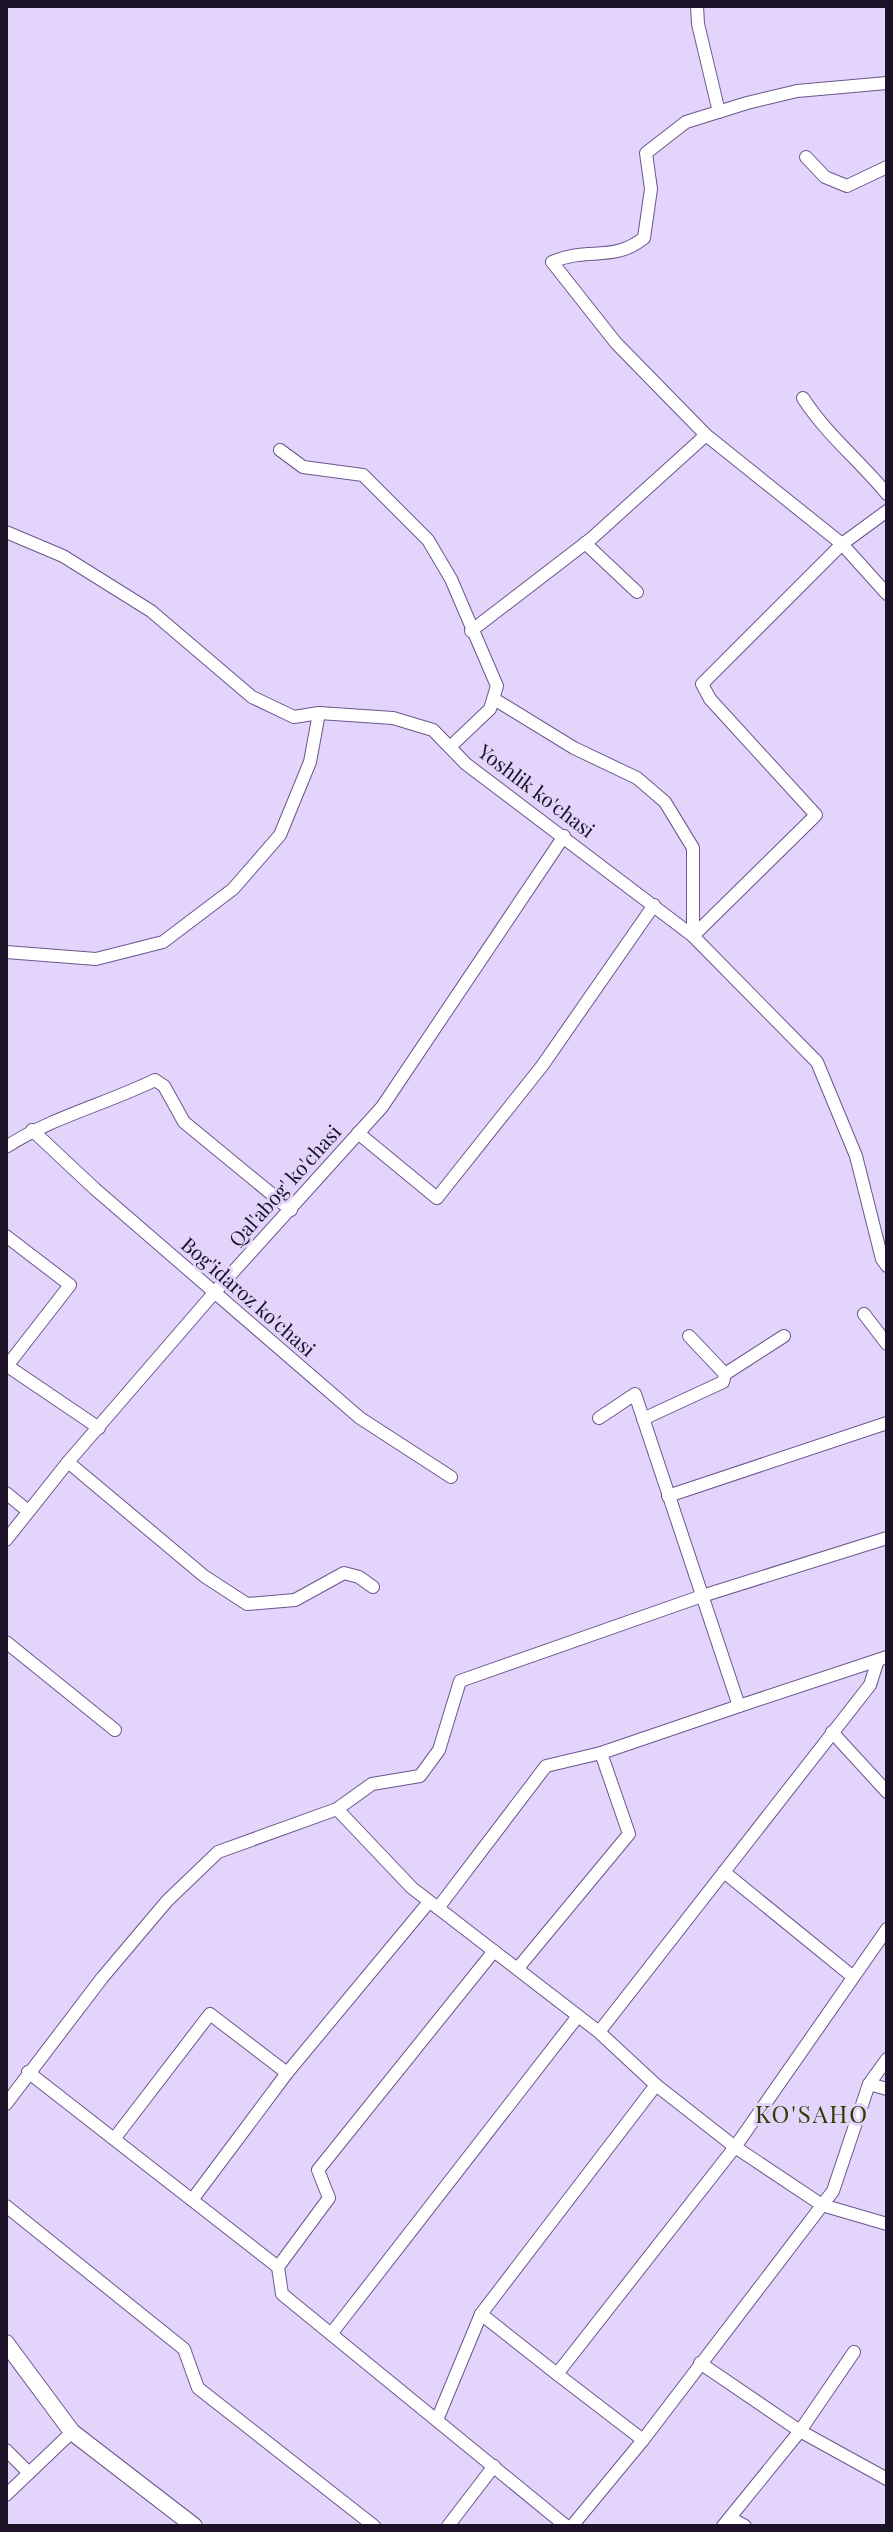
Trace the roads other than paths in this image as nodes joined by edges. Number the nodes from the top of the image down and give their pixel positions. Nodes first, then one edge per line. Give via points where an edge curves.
1 (697, 6) edge
2 (887, 83) edge
3 (719, 112) junction
4 (806, 157) dead end
5 (887, 167) edge
6 (803, 398) dead end
7 (706, 435) junction
8 (280, 450) dead end
9 (887, 494) edge
10 (887, 511) edge
11 (6, 532) edge
12 (585, 543) junction
13 (842, 544) junction
14 (637, 592) dead end
15 (887, 594) edge
16 (471, 631) junction
17 (494, 699) junction
18 (319, 713) junction
19 (451, 746) junction
20 (564, 836) junction
21 (654, 905) junction
22 (693, 936) junction
23 (6, 952) edge
24 (32, 1130) junction
25 (358, 1133) junction
26 (6, 1147) edge
27 (291, 1210) junction
28 (6, 1236) edge
29 (887, 1266) edge
30 (214, 1293) junction
31 (864, 1314) dead end
32 (689, 1336) dead end
33 (784, 1336) dead end
34 (887, 1344) edge
35 (7, 1365) edge
36 (725, 1374) junction
37 (599, 1418) dead end
38 (643, 1419) junction
39 (887, 1423) edge
40 (99, 1428) junction
41 (68, 1462) junction
42 (451, 1477) dead end
43 (6, 1493) edge
44 (668, 1496) junction
45 (28, 1511) junction
46 (887, 1538) edge
47 (6, 1540) edge
48 (373, 1587) dead end
49 (702, 1596) junction
50 (6, 1642) edge
51 (882, 1658) edge
52 (887, 1673) edge
53 (739, 1706) junction
54 (115, 1730) dead end
55 (832, 1732) junction
56 (601, 1753) junction
57 (887, 1792) edge
58 (337, 1809) junction
59 (724, 1872) junction
60 (434, 1905) junction
61 (887, 1929) edge
62 (494, 1951) junction
63 (518, 1968) junction
64 (852, 1976) junction
65 (578, 2016) junction
66 (599, 2032) junction
67 (887, 2059) edge
68 (28, 2072) junction
69 (287, 2073) junction
70 (869, 2084) junction
71 (656, 2085) junction
72 (887, 2089) edge
73 (6, 2104) edge
74 (114, 2139) junction
75 (735, 2147) junction
76 (192, 2200) junction
77 (822, 2205) junction
78 (6, 2206) edge
79 (887, 2224) edge
80 (278, 2267) junction
81 (481, 2314) junction
82 (331, 2334) junction
83 (6, 2343) edge
84 (854, 2352) dead end
85 (700, 2363) junction
86 (557, 2374) junction
87 (437, 2420) junction
88 (800, 2431) junction
89 (72, 2432) junction
90 (643, 2440) junction
91 (6, 2450) edge
92 (494, 2466) junction
93 (29, 2473) junction
94 (887, 2479) edge
95 (6, 2495) edge
96 (726, 2522) edge
97 (194, 2526) edge
98 (374, 2526) edge
99 (448, 2526) edge
100 (566, 2526) edge
101 (572, 2526) edge
102 (745, 2526) edge

1 - 3 street
2 - 3 street via 797,91
3 - 7 street via 686,122 646,153 651,189 644,238 626,252 573,253 552,262 616,343
4 - 5 street via 825,177 847,186
6 - 9 street via 816,419
7 - 12 street
7 - 13 street
8 - 16 street via 303,467 363,475 428,540 451,579
10 - 13 street
11 - 18 street, Yoshlik ko'chasi via 63,556 151,611 252,697 294,717
12 - 14 street
12 - 16 street
13 - 15 street
13 - 22 street via 702,684 816,815
16 - 17 street via 497,686
17 - 19 street
17 - 22 street via 574,748 637,778 665,802 693,848
18 - 19 street, Yoshlik ko'chasi via 393,718 433,730
18 - 23 street via 310,762 280,835 233,889 163,942 96,959
19 - 20 street, Yoshlik ko'chasi via 466,764
20 - 21 street, Yoshlik ko'chasi
20 - 25 street, Qal'abog' ko'chasi via 382,1107
21 - 22 street, Yoshlik ko'chasi
21 - 25 street via 542,1066 437,1198
22 - 29 street, Yoshlik ko'chasi via 817,1062 856,1156
24 - 26 street
24 - 27 street via 155,1080 184,1122
24 - 30 street, Bog'idaroz ko'chasi
25 - 27 street, Qal'abog' ko'chasi
27 - 30 street, Qal'abog' ko'chasi
28 - 35 street via 70,1285
30 - 40 street, Qal'abog' ko'chasi
30 - 42 street, Bog'idaroz ko'chasi via 360,1418
31 - 34 street
32 - 36 street
33 - 36 street
35 - 40 street
36 - 38 street via 723,1382
37 - 38 street via 635,1394
38 - 44 street
39 - 44 street
40 - 41 street, Qal'abog' ko'chasi
41 - 45 street, Qal'abog' ko'chasi
41 - 48 street via 204,1576 247,1604 295,1600 344,1573
43 - 45 street
44 - 49 street
45 - 47 street, Qal'abog' ko'chasi
46 - 49 street
49 - 53 street
49 - 58 street via 460,1681 439,1750 420,1776 372,1784
50 - 54 street
51 - 52 street
51 - 53 street
51 - 55 street via 870,1685
53 - 56 street
55 - 57 street
55 - 59 street
56 - 60 street via 546,1766
56 - 63 street via 629,1834
58 - 60 street
58 - 68 street via 218,1852 167,1901
59 - 64 street
59 - 66 street
60 - 62 street
60 - 69 street
61 - 64 street
62 - 63 street
62 - 80 street via 318,2170 329,2198
63 - 65 street
64 - 75 street
65 - 66 street
65 - 82 street
66 - 71 street
67 - 70 street
68 - 73 street
68 - 74 street
69 - 74 street via 210,2014
69 - 76 street
70 - 72 street
70 - 77 street via 833,2191
71 - 75 street
71 - 81 street
74 - 76 street
75 - 77 street
75 - 86 street
76 - 80 street
77 - 79 street
77 - 85 street
78 - 98 street via 184,2349 198,2388
80 - 82 street via 282,2294
81 - 86 street
81 - 87 street
82 - 87 street
83 - 89 main road
84 - 88 street
85 - 88 street
85 - 90 street
86 - 90 street
87 - 92 street
88 - 94 street
88 - 96 street
89 - 93 street
89 - 97 main road
90 - 101 street
91 - 93 street
92 - 99 street
92 - 100 street
93 - 95 street
96 - 102 street

